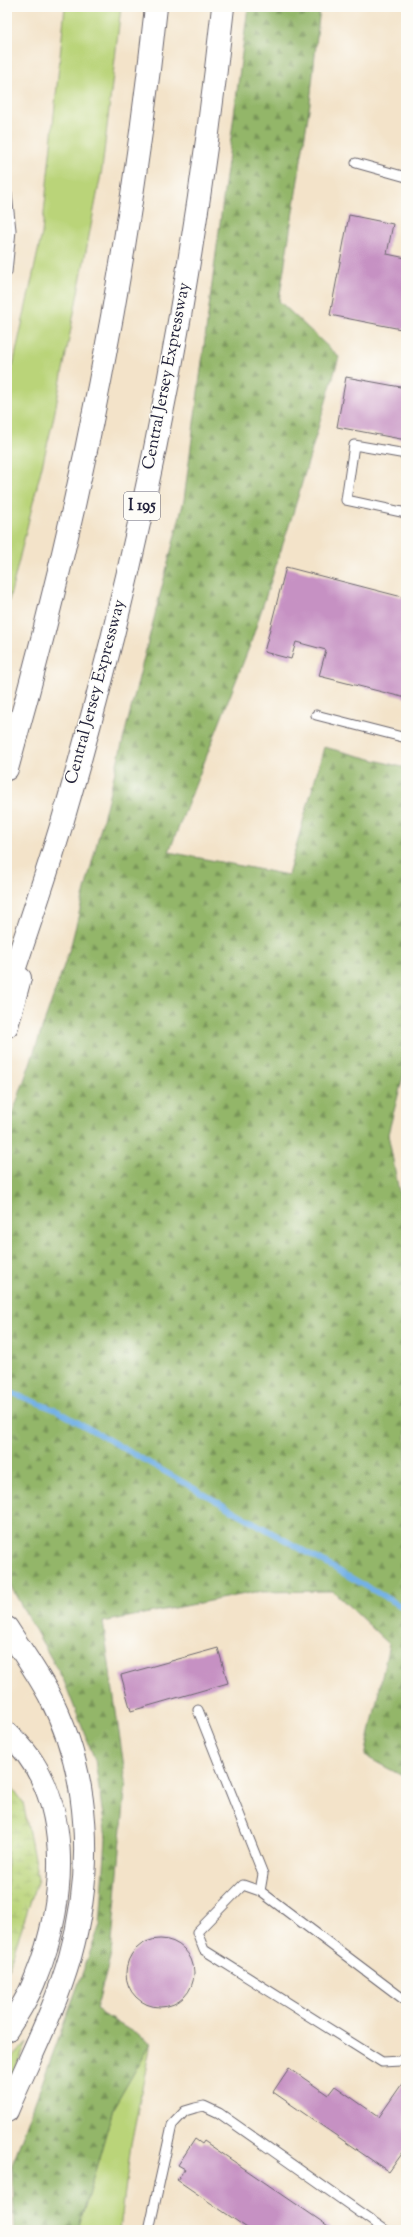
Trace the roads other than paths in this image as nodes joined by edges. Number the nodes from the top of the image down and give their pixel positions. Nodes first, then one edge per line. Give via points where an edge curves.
1 (156, 7) edge
2 (223, 7) edge
3 (356, 163) dead end
4 (406, 177) edge
5 (7, 194) edge
6 (7, 272) edge
7 (406, 454) edge
8 (406, 513) edge
9 (316, 715) dead end
10 (406, 738) edge
11 (7, 769) edge
12 (62, 824) junction
13 (7, 992) edge
14 (7, 1026) edge
15 (7, 1628) edge
16 (198, 1710) dead end
17 (7, 1733) edge
18 (260, 1892) junction
19 (406, 2001) edge
20 (7, 2030) edge
21 (406, 2055) edge
22 (7, 2111) edge
23 (149, 2230) edge
24 (385, 2230) edge

1 - 11 highway via 140,139 117,286 89,434 60,568 31,686
2 - 12 highway, Central Jersey Expressway / I 195 via 207,141 182,298 154,447 125,584
3 - 4 lane
5 - 6 lane via 11,230
7 - 8 lane via 354,445 346,500
9 - 10 lane
12 - 13 highway, Central Jersey Expressway / I 195
12 - 14 highway
15 - 22 highway via 49,1695 64,1730 80,1795 85,1840 85,1878 70,1958
16 - 18 lane via 263,1874
17 - 20 highway via 28,1757 42,1782 53,1812 58,1873 56,1908 48,1943 36,1978
18 - 19 lane
18 - 21 lane via 243,1885 197,1932 204,1950 382,2062 400,2061
23 - 24 lane via 172,2125 185,2111 204,2106 219,2113

